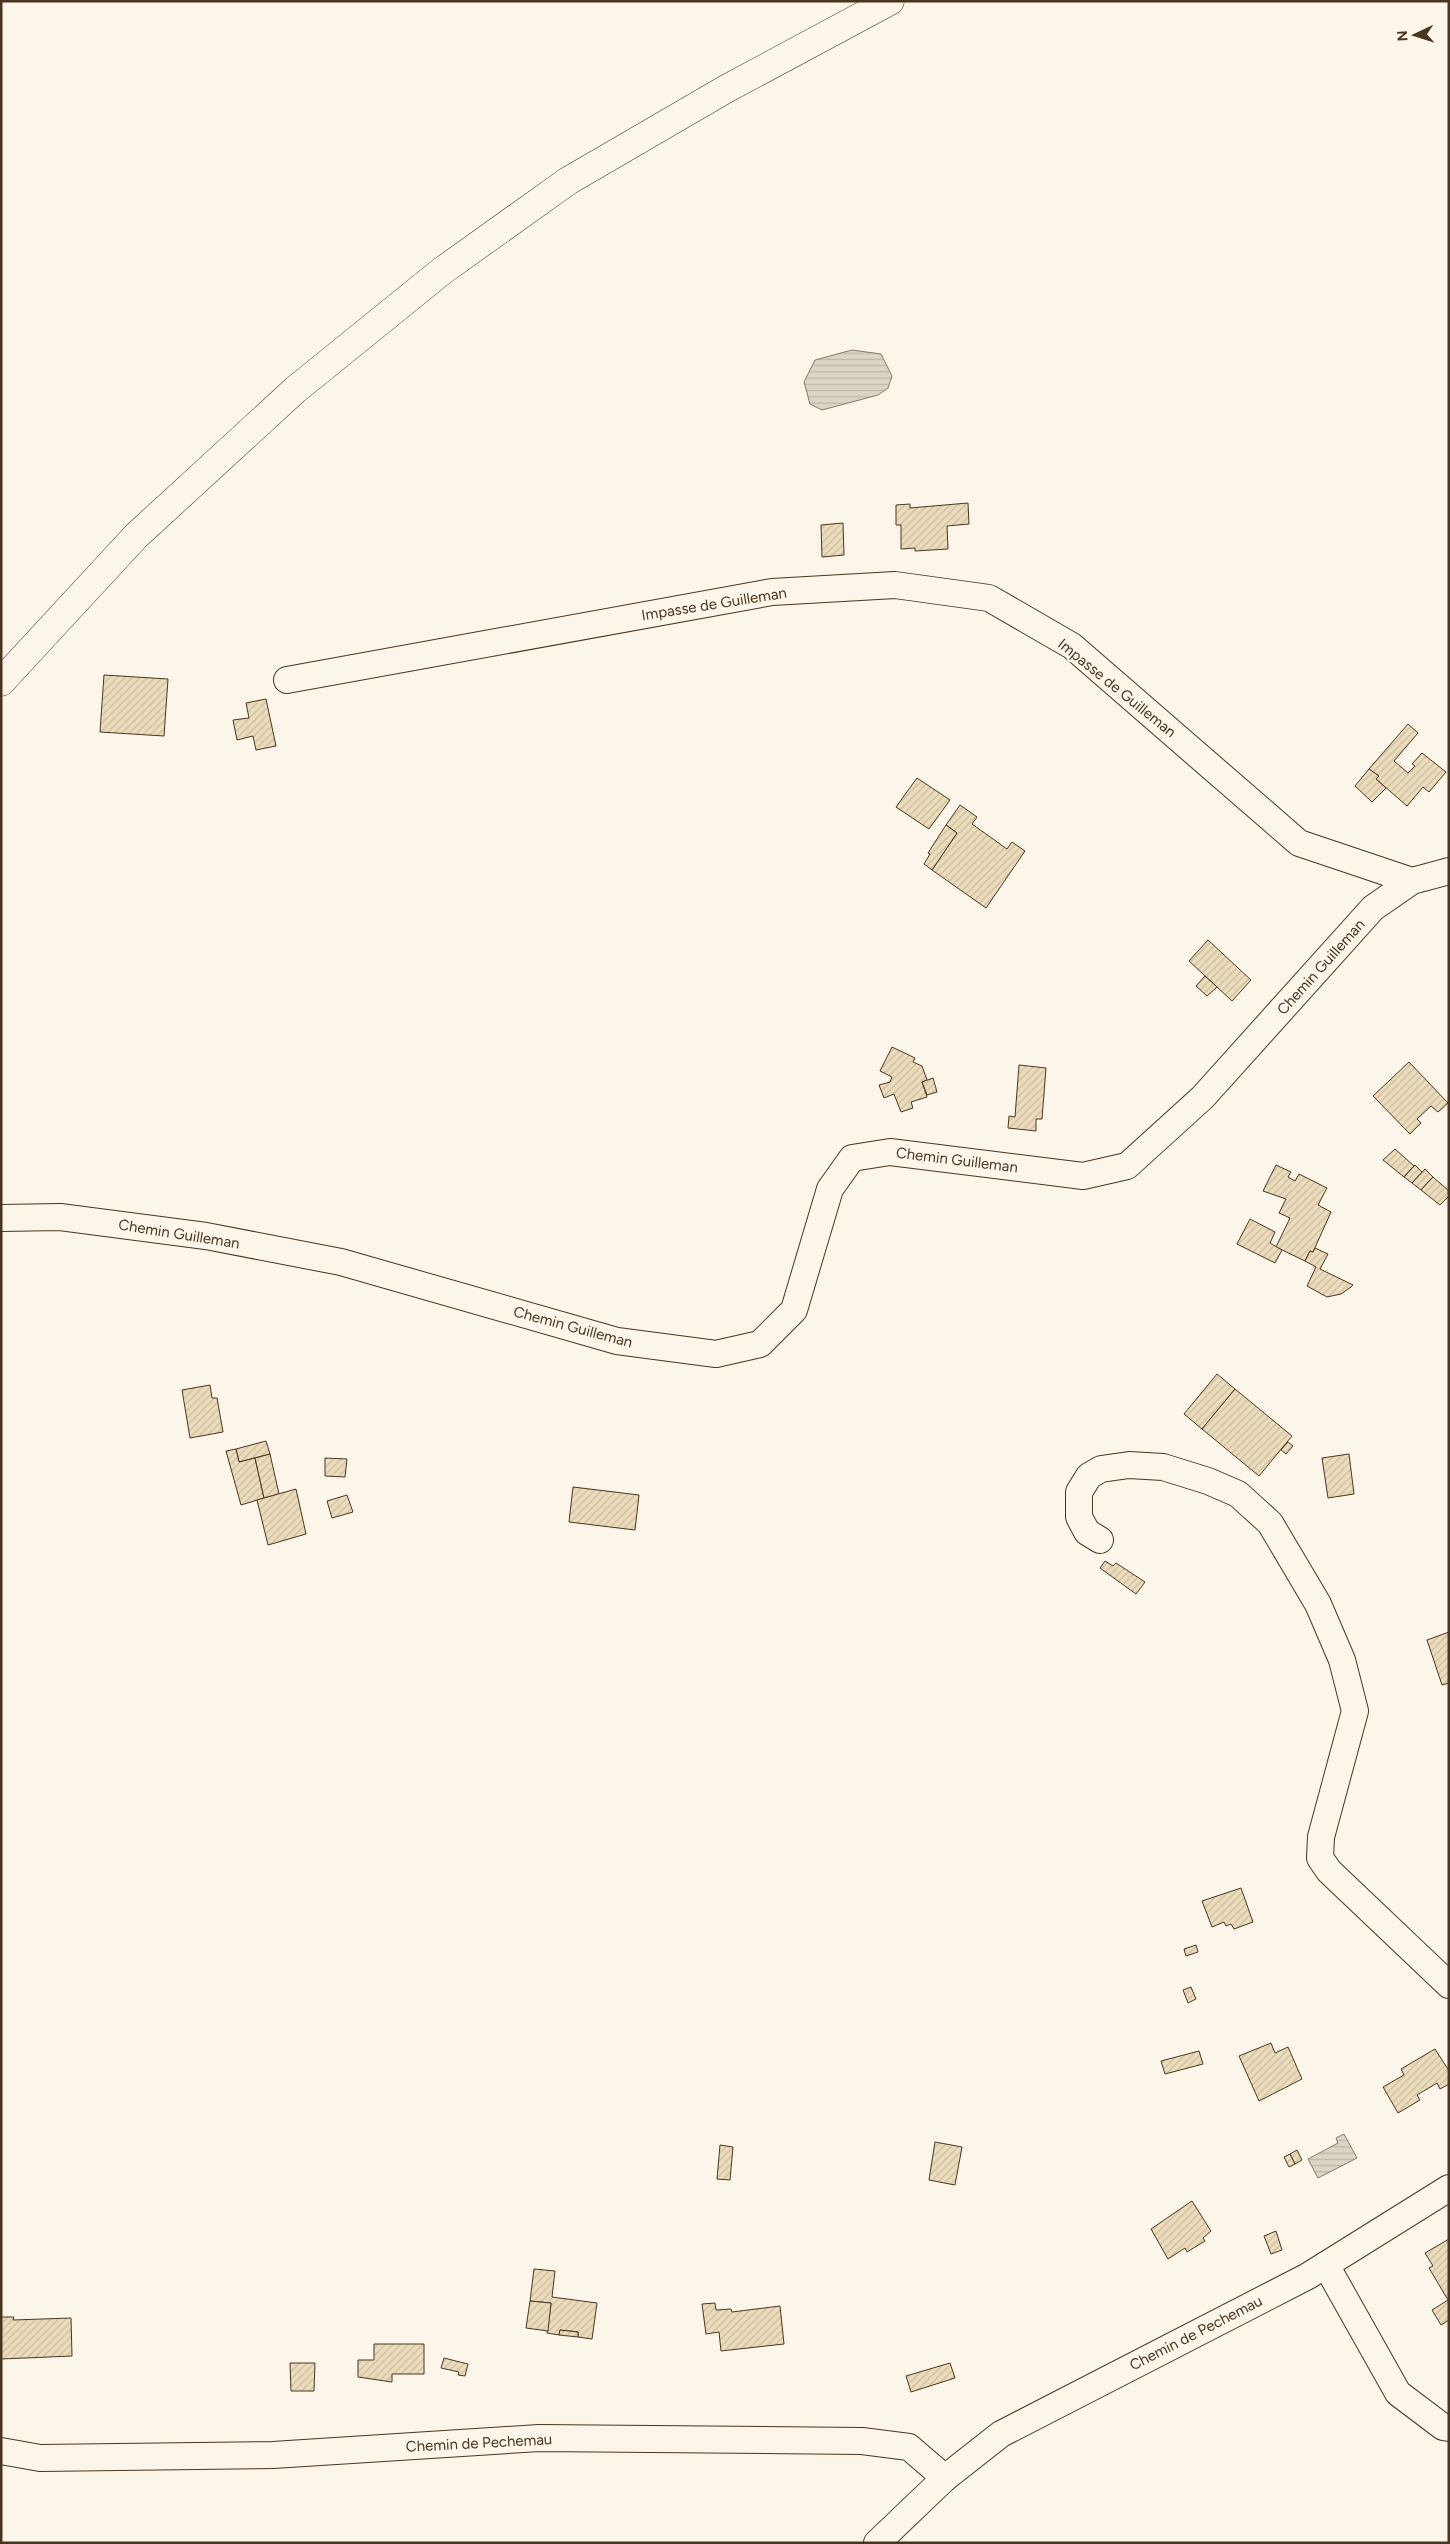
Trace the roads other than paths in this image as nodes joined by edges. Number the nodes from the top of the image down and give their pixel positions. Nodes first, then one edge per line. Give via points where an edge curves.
1 (890, 1) edge
2 (287, 680) dead end
3 (1, 682) edge
4 (1449, 871) edge
5 (1412, 881) junction
6 (1, 1218) edge
7 (1100, 1540) dead end
8 (1449, 1984) edge
9 (1449, 2188) edge
10 (1326, 2265) junction
11 (1449, 2428) edge
12 (1, 2451) edge
13 (945, 2478) junction
14 (877, 2543) edge

1 - 3 main road via 726,89 568,181 442,271 295,390 136,536
2 - 5 street, Impasse de Guilleman via 772,592 895,585 990,598 1072,646 1299,842
4 - 5 street, Chemin Guilleman
5 - 6 street, Chemin Guilleman via 1373,908 1203,1098 1127,1166 1083,1176 890,1152 852,1158 830,1189 794,1310 760,1344 716,1354 618,1341 341,1262 206,1236 60,1217
7 - 8 street via 1087,1532 1079,1517 1079,1492 1089,1476 1101,1469 1129,1465 1163,1467 1208,1480 1238,1494 1270,1523 1318,1604 1342,1660 1355,1711 1321,1837 1320,1858 1329,1871
9 - 10 street, Chemin de Pechemau
10 - 11 street via 1398,2393
10 - 13 street, Chemin de Pechemau via 1001,2434
12 - 13 street, Chemin de Pechemau via 40,2458 254,2456 539,2438 862,2441 909,2447
13 - 14 street, Chemin de Pechemau

